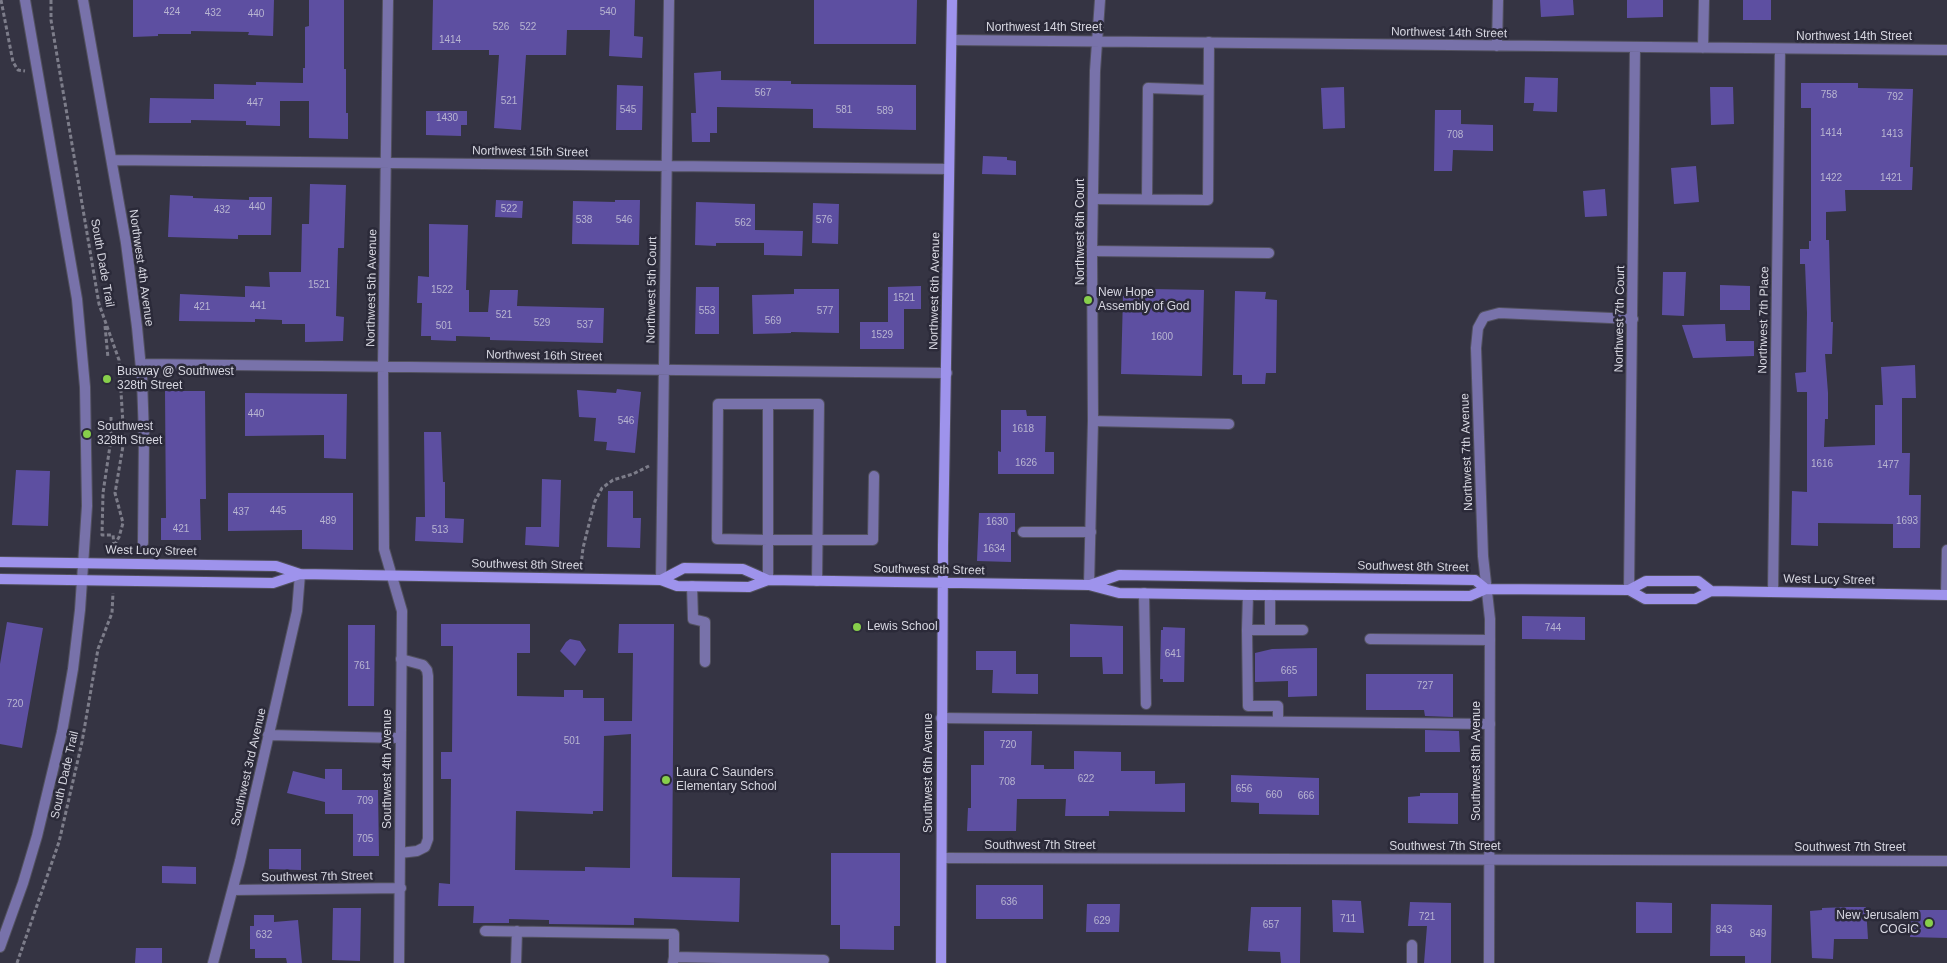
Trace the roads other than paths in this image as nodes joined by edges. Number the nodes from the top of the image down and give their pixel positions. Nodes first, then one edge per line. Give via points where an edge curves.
1 (24, 0) edge
2 (83, 0) edge
3 (388, 0) edge
4 (669, 0) edge
5 (952, 0) edge
6 (1100, 0) edge
7 (1498, 0) edge
8 (1704, 0) edge
9 (952, 40) junction
10 (1097, 41) junction
11 (1209, 42) junction
12 (1497, 46) junction
13 (1635, 47) junction
14 (1703, 48) junction
15 (1780, 49) junction
16 (1947, 50) edge
17 (1208, 90) junction
18 (112, 160) junction
19 (386, 162) junction
20 (667, 166) junction
21 (948, 169) junction
22 (1093, 199) junction
23 (1147, 199) junction
24 (1092, 252) junction
25 (1269, 253) dead end
26 (1633, 319) junction
27 (141, 364) junction
28 (384, 367) junction
29 (664, 370) junction
30 (947, 373) junction
31 (768, 404) junction
32 (1093, 421) junction
33 (1229, 424) dead end
34 (874, 476) dead end
35 (1023, 532) dead end
36 (1091, 532) junction
37 (768, 540) junction
38 (818, 540) junction
39 (143, 543) dead end
40 (1947, 550) edge
41 (0, 562) edge
42 (84, 562) junction
43 (300, 574) junction
44 (392, 576) junction
45 (0, 579) edge
46 (83, 580) junction
47 (662, 580) junction
48 (768, 580) junction
49 (817, 581) junction
50 (943, 583) junction
51 (1089, 585) junction
52 (692, 586) junction
53 (1486, 589) junction
54 (1629, 590) junction
55 (1712, 591) junction
56 (1773, 592) junction
57 (1144, 593) junction
58 (1947, 594) edge
59 (1248, 595) junction
60 (1270, 595) junction
61 (1247, 630) junction
62 (1270, 630) junction
63 (1303, 630) dead end
64 (1370, 639) dead end
65 (1490, 640) junction
66 (401, 659) junction
67 (705, 662) dead end
68 (1146, 704) dead end
69 (941, 718) junction
70 (1278, 721) junction
71 (1490, 724) junction
72 (268, 735) junction
73 (400, 738) junction
74 (400, 853) junction
75 (942, 858) junction
76 (1489, 860) junction
77 (1947, 861) edge
78 (400, 888) junction
79 (233, 890) junction
80 (485, 931) dead end
81 (516, 931) junction
82 (1412, 946) dead end
83 (0, 947) edge
84 (673, 960) edge
85 (824, 960) dead end
86 (213, 963) edge
87 (399, 963) edge
88 (516, 963) edge
89 (941, 963) edge
90 (1412, 963) edge
91 (1489, 963) edge

1 - 42 street via 80,322 87,434
2 - 18 street, Northwest 4th Avenue
3 - 19 street, Northwest 5th Avenue
4 - 20 street, Northwest 5th Court
5 - 9 street, Northwest 6th Avenue
6 - 10 street, Northwest 6th Court
7 - 12 street
8 - 14 street
9 - 10 street, Northwest 14th Street
9 - 21 street, Northwest 6th Avenue
10 - 11 street, Northwest 14th Street
10 - 22 street, Northwest 6th Court
11 - 12 street, Northwest 14th Street
11 - 17 street
12 - 13 street, Northwest 14th Street
13 - 14 street, Northwest 14th Street
13 - 26 street, Northwest 7th Court
14 - 15 street, Northwest 14th Street
15 - 16 street, Northwest 14th Street
15 - 56 street, Northwest 7th Place
17 - 23 street via 1208,200
17 - 23 street via 1148,88
18 - 19 street, Northwest 15th Street
18 - 27 street, Northwest 4th Avenue via 132,278
19 - 20 street, Northwest 15th Street
19 - 28 street, Northwest 5th Avenue
20 - 21 street, Northwest 15th Street
20 - 29 street, Northwest 5th Court
21 - 30 street, Northwest 6th Avenue
22 - 23 street
22 - 24 street, Northwest 6th Court
24 - 25 street
24 - 32 street, Northwest 6th Court
26 - 53 street, Northwest 7th Avenue via 1509,312 1484,316 1478,328 1476,348
26 - 54 street, Northwest 7th Court
27 - 28 street, Northwest 16th Street
27 - 39 street, Northwest 4th Avenue
28 - 29 street, Northwest 16th Street
28 - 44 street, Northwest 5th Avenue via 384,549
29 - 30 street, Northwest 16th Street
29 - 47 street, Northwest 5th Court
30 - 50 street, Northwest 6th Avenue
31 - 37 street
31 - 37 street via 718,404 717,520 717,539
31 - 38 street via 819,404
32 - 33 street
32 - 36 street, Northwest 6th Court
34 - 38 street via 873,540
35 - 36 street
36 - 51 street, Northwest 6th Court
37 - 38 street
37 - 48 street
38 - 49 street
40 - 58 street
41 - 42 street, West Lucy Street
42 - 43 street, West Lucy Street via 276,566
42 - 46 street
43 - 44 street, West Lucy Street
43 - 46 street, West Lucy Street via 273,583
43 - 72 street, Southwest 3rd Avenue via 298,611
44 - 47 street, Southwest 8th Street
44 - 66 street, Southwest 4th Avenue via 402,611
45 - 46 street, West Lucy Street
46 - 83 street via 73,669 55,767 25,876
47 - 48 street, Southwest 8th Street via 684,568 743,569
47 - 52 street, Southwest 8th Street via 677,586
48 - 49 street, Southwest 8th Street
48 - 52 street, Southwest 8th Street via 749,587
49 - 50 street, Southwest 8th Street
50 - 51 street, Southwest 8th Street
50 - 69 street, Southwest 6th Avenue
51 - 53 street, Southwest 8th Street via 1119,575 1475,580
51 - 57 street, Southwest 8th Street via 1118,593
52 - 67 street via 693,619 705,622
53 - 54 street, West Lucy Street
53 - 60 street, Southwest 8th Street via 1470,596
53 - 65 street, Southwest 8th Avenue
54 - 55 street, West Lucy Street via 1655,599 1695,599
54 - 55 street, West Lucy Street via 1646,581 1698,581
55 - 56 street, West Lucy Street
56 - 58 street, West Lucy Street
57 - 59 street, Southwest 8th Street
57 - 68 street
59 - 60 street, Southwest 8th Street
59 - 61 street
60 - 62 street
61 - 62 street
61 - 70 street via 1248,706 1278,706
62 - 63 street
64 - 65 street
65 - 71 street, Southwest 8th Avenue
66 - 73 street, Southwest 4th Avenue
66 - 74 street via 423,665 428,676 428,839 425,848
69 - 70 street
69 - 75 street, Southwest 6th Avenue
70 - 71 street
71 - 76 street, Southwest 8th Avenue
72 - 73 street
72 - 79 street, Southwest 3rd Avenue
73 - 74 street, Southwest 4th Avenue
74 - 78 street, Southwest 4th Avenue
75 - 76 street, Southwest 7th Street
75 - 89 street, Southwest 6th Avenue
76 - 77 street, Southwest 7th Street
76 - 91 street, Southwest 8th Avenue
78 - 79 street, Southwest 7th Street
78 - 87 street, Southwest 4th Avenue
79 - 86 street, Southwest 3rd Avenue
80 - 81 street
81 - 84 street via 674,934
81 - 88 street
82 - 90 street
84 - 85 street

